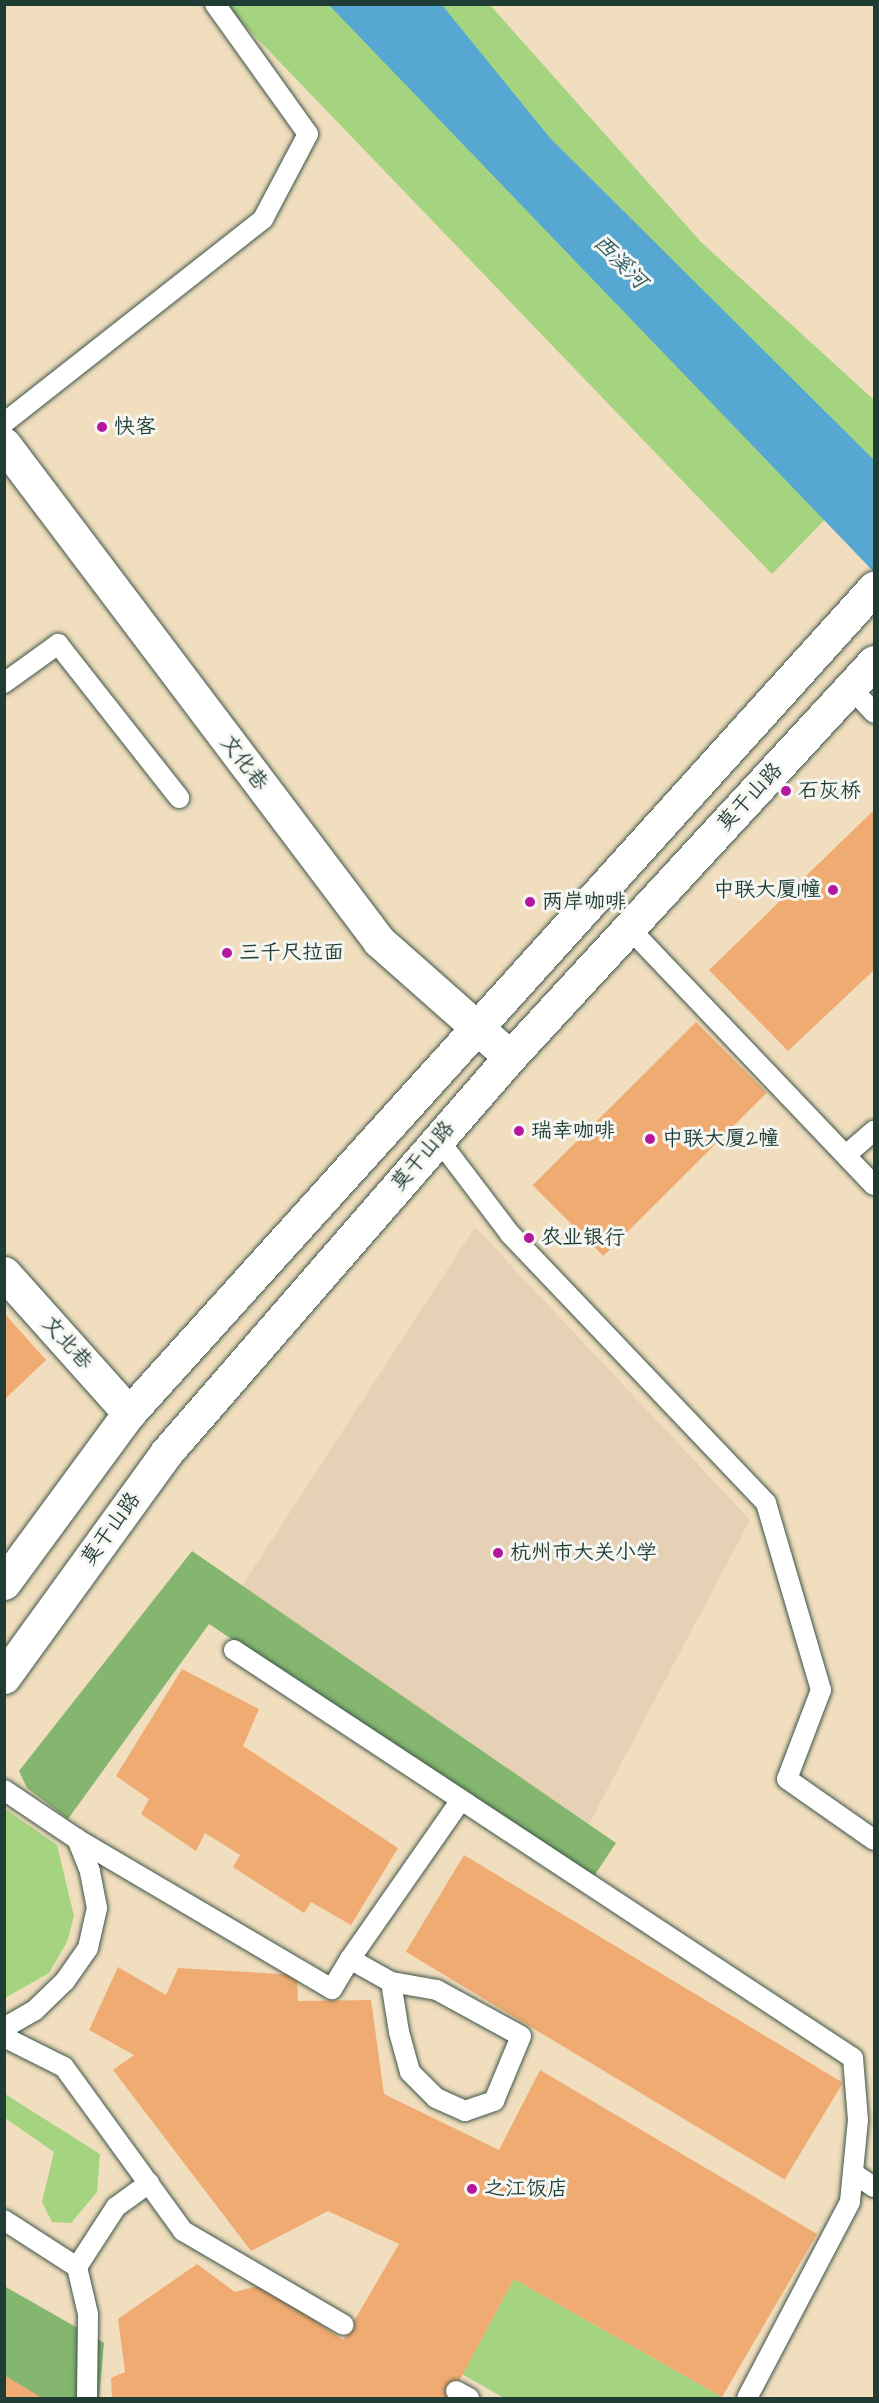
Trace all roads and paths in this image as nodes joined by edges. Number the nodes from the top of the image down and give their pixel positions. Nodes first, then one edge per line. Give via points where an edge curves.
1 (215, 4) edge
2 (4, 423) edge
3 (4, 444) edge
4 (874, 588) edge
5 (862, 676) edge
6 (4, 683) edge
7 (874, 713) edge
8 (179, 798) dead end
9 (629, 928) junction
10 (476, 1028) junction
11 (510, 1057) junction
12 (874, 1131) edge
13 (438, 1139) junction
14 (846, 1155) junction
15 (874, 1185) edge
16 (4, 1273) edge
17 (129, 1413) junction
18 (4, 1583) edge
19 (234, 1650) dead end
20 (4, 1677) edge
21 (4, 1790) edge
22 (461, 1800) junction
23 (77, 1839) junction
24 (874, 1840) edge
25 (350, 1959) junction
26 (391, 1982) junction
27 (4, 2028) edge
28 (4, 2037) edge
29 (853, 2173) junction
30 (149, 2183) junction
31 (874, 2187) edge
32 (4, 2220) edge
33 (77, 2267) junction
34 (344, 2325) dead end
35 (87, 2398) edge
36 (747, 2398) edge

1 - 2 lane via 308,134 263,219
3 - 10 main road, 文化巷 via 379,941
4 - 10 main road
5 - 7 lane
5 - 9 main road, 莫干山路
6 - 8 lane via 58,644
9 - 11 main road, 莫干山路
9 - 14 lane
10 - 11 main road, 文化巷
10 - 17 main road
11 - 13 main road, 莫干山路
12 - 14 lane
13 - 20 main road, 莫干山路 via 166,1453
13 - 24 lane via 510,1234 766,1503 821,1690 787,1779
14 - 15 lane
16 - 17 main road, 文北巷
17 - 18 main road
19 - 22 lane
21 - 23 lane
22 - 25 lane
22 - 29 lane via 853,2058 858,2120
23 - 25 lane via 332,1989
23 - 27 lane via 90,1870 98,1908 88,1948 65,1981 34,2011
25 - 26 lane
26 - 26 lane via 410,2072 436,2098 465,2111 494,2100 521,2036 437,1990
28 - 30 lane via 64,2067
29 - 31 lane
29 - 36 lane via 850,2202
30 - 33 lane via 116,2207
30 - 34 lane via 183,2231
32 - 33 lane
33 - 35 lane via 88,2314

